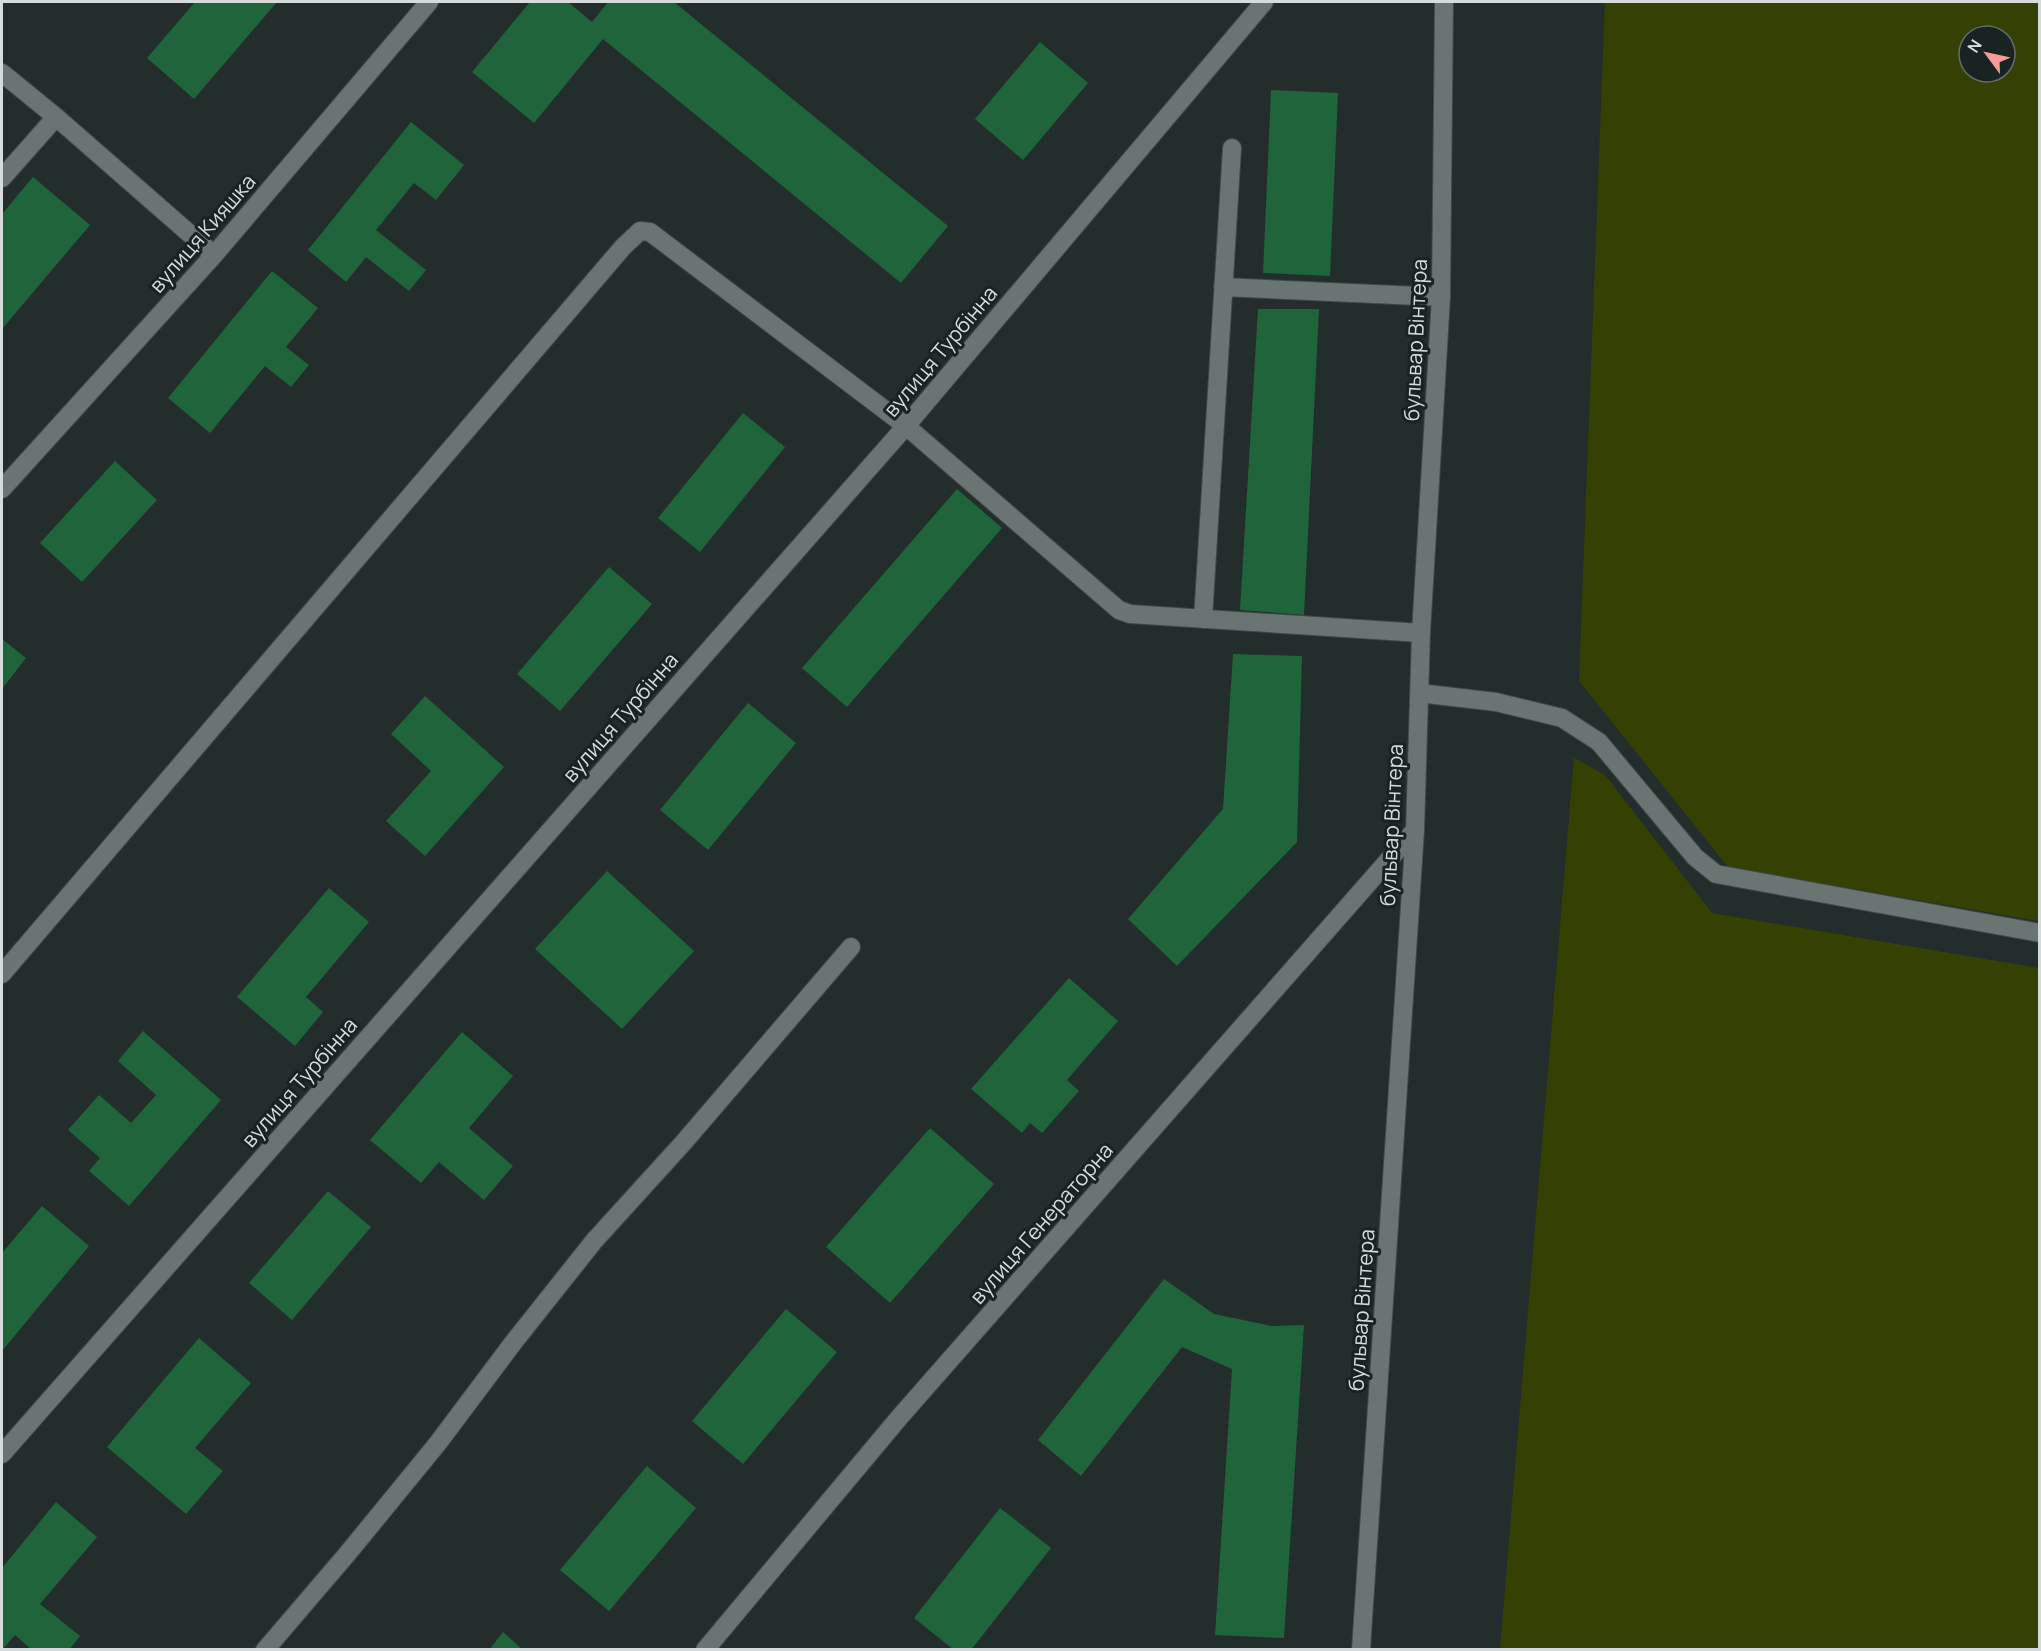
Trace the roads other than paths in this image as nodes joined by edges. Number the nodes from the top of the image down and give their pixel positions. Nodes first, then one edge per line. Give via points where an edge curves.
1 (429, 2) edge
2 (1263, 2) edge
3 (1444, 2) edge
4 (2, 73) edge
5 (56, 117) junction
6 (1232, 148) dead end
7 (2, 178) edge
8 (214, 255) junction
9 (1223, 287) junction
10 (1441, 297) junction
11 (906, 426) junction
12 (2, 489) edge
13 (1203, 619) junction
14 (1421, 633) junction
15 (1419, 693) junction
16 (1415, 830) junction
17 (2040, 933) edge
18 (851, 947) dead end
19 (2, 974) edge
20 (2, 1454) edge
21 (265, 1650) edge
22 (705, 1650) edge
23 (1361, 1650) edge

1 - 8 street, вулиця Кияшка
2 - 11 street, вулиця Турбінна
3 - 10 street, бульвар Вінтера
4 - 5 street
5 - 7 street
5 - 8 street
6 - 9 street
8 - 12 street, вулиця Кияшка
9 - 10 street
9 - 13 street
10 - 14 street, бульвар Вінтера
11 - 13 street via 1119,610
11 - 19 street via 650,232 639,231
11 - 20 street, вулиця Турбінна
13 - 14 street
14 - 15 street, бульвар Вінтера
15 - 16 street, бульвар Вінтера
15 - 17 street via 1496,702 1562,718 1599,742 1695,857 1716,874
16 - 22 street, вулиця Генераторна via 898,1419
16 - 23 street, бульвар Вінтера
18 - 21 street via 594,1242 423,1461

